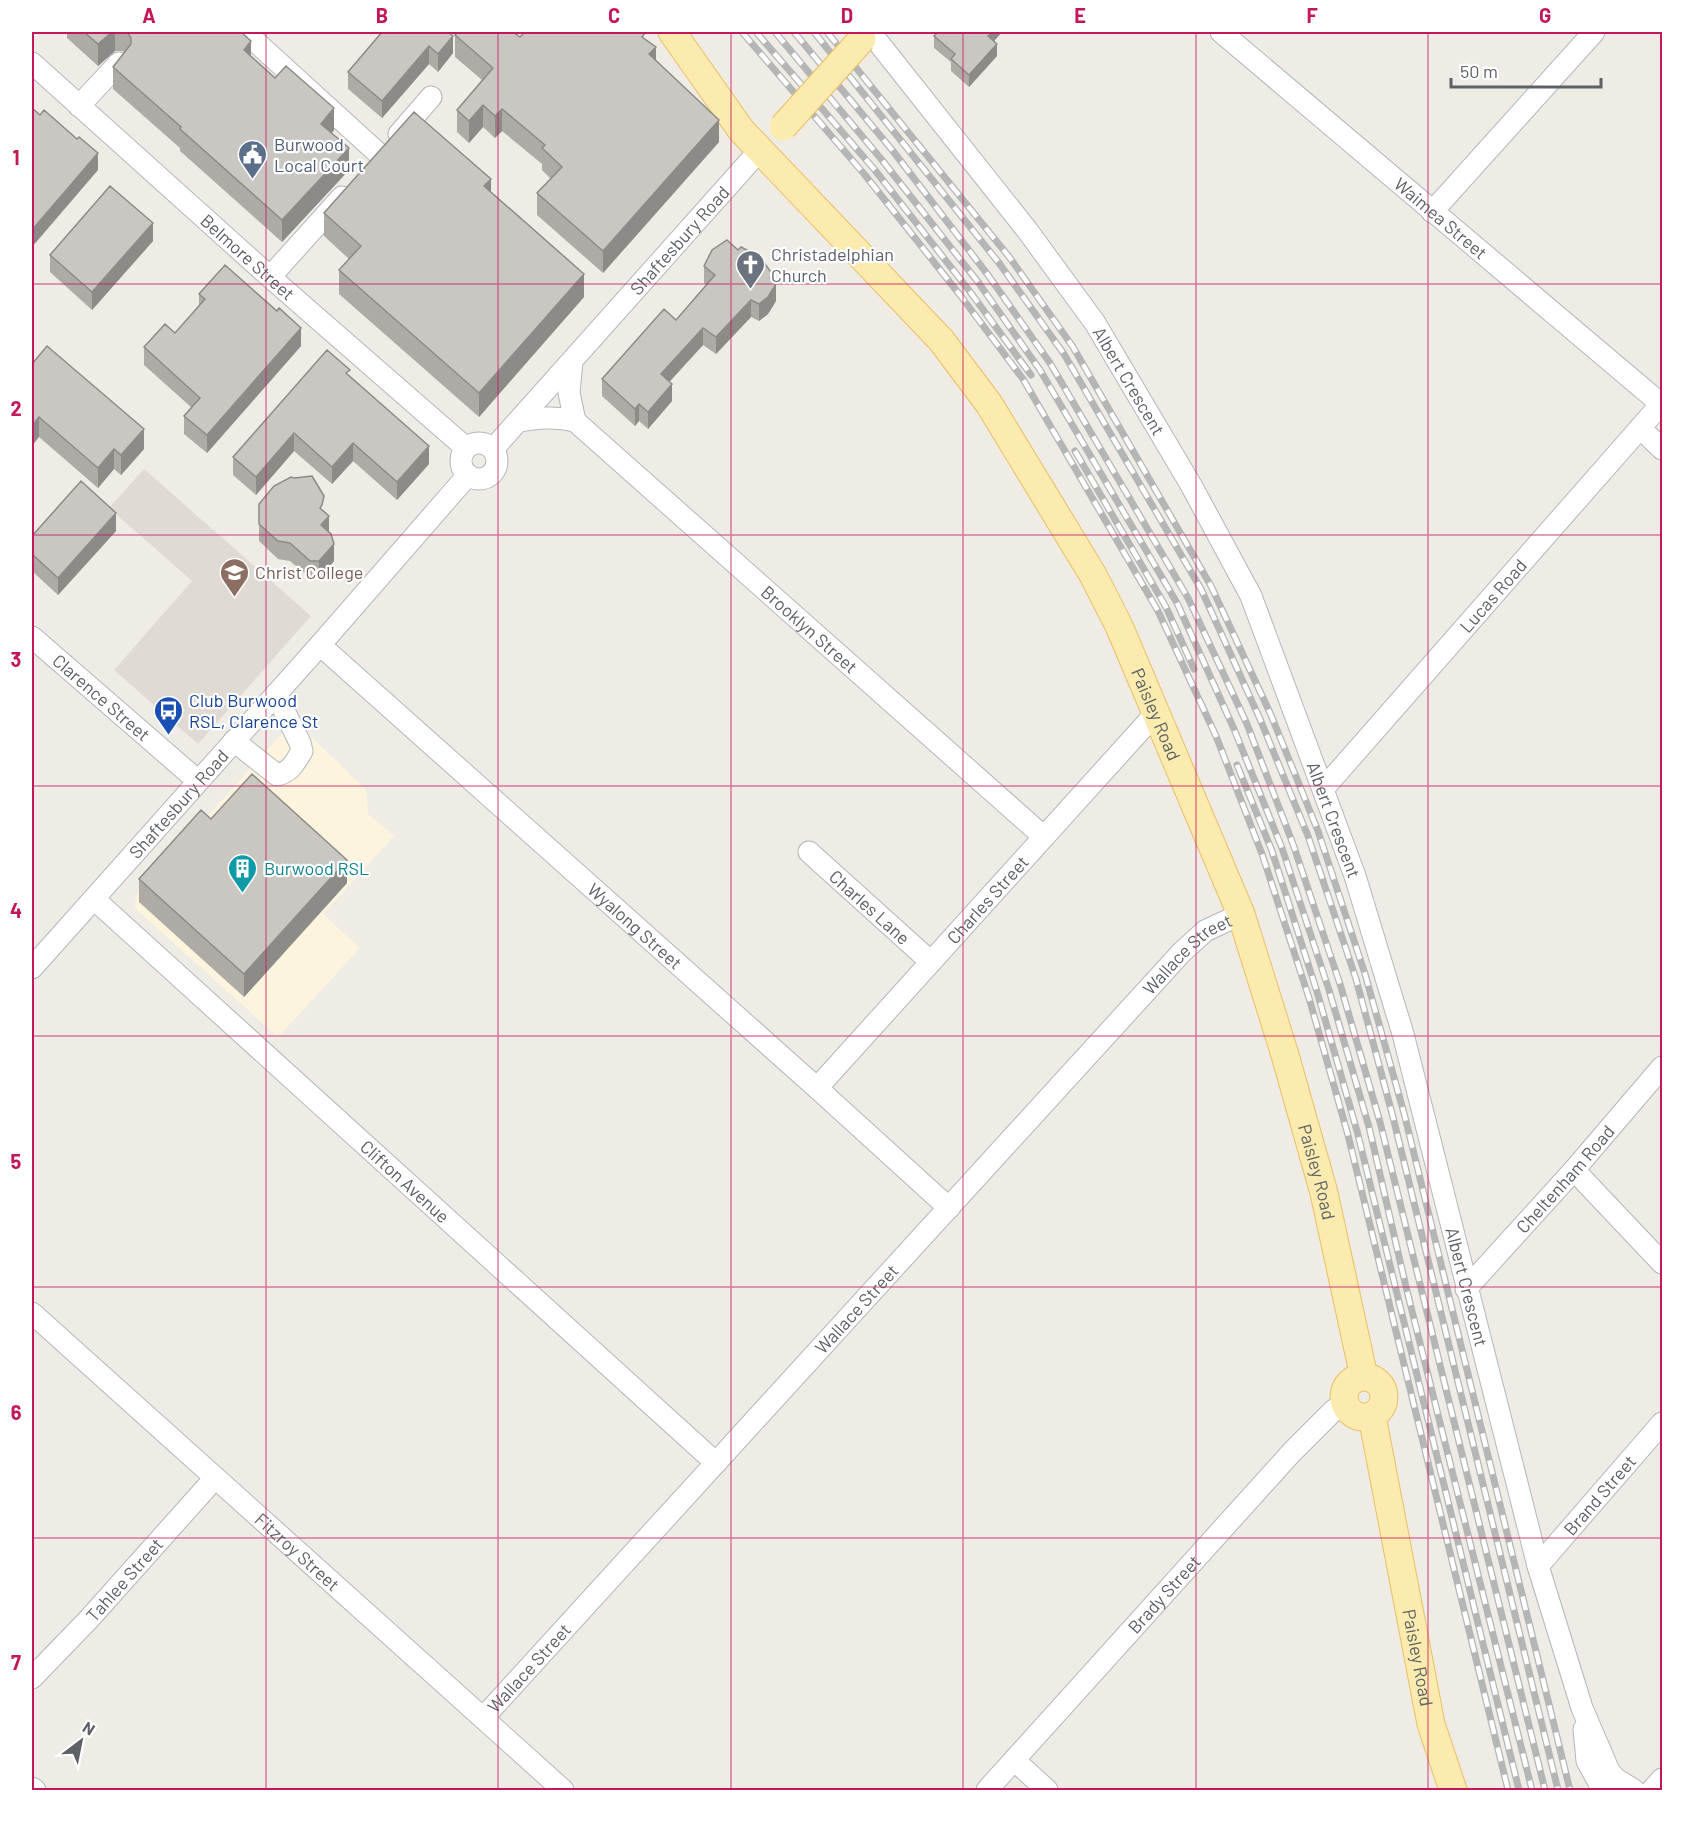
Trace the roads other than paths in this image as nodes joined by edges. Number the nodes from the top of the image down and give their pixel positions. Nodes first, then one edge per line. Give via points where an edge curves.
1 (245, 32) edge
2 (672, 32) edge
3 (1221, 32) edge
4 (1594, 32) edge
5 (867, 34) edge
6 (32, 63) edge
7 (119, 63) edge
8 (431, 98) dead end
9 (79, 106) junction
10 (759, 151) junction
11 (380, 155) junction
12 (1432, 212) junction
13 (270, 277) junction
14 (572, 361) junction
15 (1662, 404) edge
16 (519, 421) junction
17 (575, 421) junction
18 (1640, 428) junction
19 (466, 448) junction
20 (493, 449) junction
21 (1662, 449) edge
22 (468, 475) junction
23 (32, 637) edge
24 (320, 645) junction
25 (276, 694) junction
26 (1156, 713) junction
27 (234, 741) junction
28 (198, 782) junction
29 (1324, 788) junction
30 (1044, 837) junction
31 (809, 852) dead end
32 (94, 898) junction
33 (1241, 914) junction
34 (931, 962) junction
35 (32, 968) edge
36 (1662, 1067) edge
37 (817, 1088) junction
38 (1574, 1170) junction
39 (949, 1208) junction
40 (1662, 1263) edge
41 (1466, 1289) junction
42 (32, 1313) edge
43 (1364, 1377) junction
44 (1345, 1403) junction
45 (1372, 1416) junction
46 (1662, 1424) edge
47 (716, 1463) junction
48 (215, 1478) junction
49 (1538, 1566) junction
50 (32, 1678) edge
51 (483, 1718) junction
52 (1014, 1760) junction
53 (1662, 1779) edge
54 (1603, 1781) edge
55 (563, 1791) edge
56 (987, 1791) edge
57 (1047, 1791) edge
58 (1453, 1791) edge
59 (1634, 1791) edge
60 (1652, 1791) edge

1 - 11 street
2 - 10 main road, Paisley Road
3 - 12 street, Waimea Street
4 - 12 street
5 - 10 main road, Shaftesbury Road, bridge
5 - 29 street, Albert Crescent via 1027,230 1095,323 1251,596
6 - 9 street, Belmore Street
7 - 9 street
8 - 11 street
9 - 13 street, Belmore Street
10 - 14 street, Shaftesbury Road
10 - 26 main road, Paisley Road via 941,340 989,404 1093,575
11 - 13 street
12 - 15 street, Waimea Street
13 - 19 street, Belmore Street
14 - 16 street, Shaftesbury Road
14 - 17 street via 569,393
15 - 18 street, Lucas Road
16 - 17 street via 545,417
16 - 20 street, Shaftesbury Road
17 - 30 street, Brooklyn Street
18 - 21 street
18 - 29 street, Lucas Road
19 - 20 street via 478,442
19 - 22 street via 461,465
20 - 22 street via 497,463 492,473 478,479
22 - 24 street, Shaftesbury Road
23 - 28 street, Clarence Street
24 - 25 street, Shaftesbury Road
24 - 37 street, Wyalong Street
25 - 27 street, Shaftesbury Road
25 - 27 street via 300,743 302,751 294,765 277,775
26 - 30 street, Charles Street
26 - 33 main road, Paisley Road
27 - 28 street, Shaftesbury Road
28 - 32 street, Shaftesbury Road
29 - 41 street, Albert Crescent via 1403,1034
30 - 34 street, Charles Street
31 - 34 street, Charles Lane
32 - 35 street, Shaftesbury Road
32 - 47 street, Clifton Avenue
33 - 39 street, Wallace Street via 1205,931 1180,953
33 - 43 main road, Paisley Road via 1324,1193
34 - 37 street, Charles Street
36 - 38 street, Cheltenham Road
37 - 39 street, Wyalong Street
38 - 40 street
38 - 41 street, Cheltenham Road
39 - 47 street, Wallace Street
41 - 49 street, Albert Crescent
42 - 48 street, Fitzroy Street
43 - 44 main road via 1350,1382
43 - 45 main road via 1376,1380 1383,1390 1382,1408
44 - 45 main road via 1359,1417
44 - 52 street, Brady Street via 1292,1452
45 - 58 main road, Paisley Road via 1429,1714
46 - 49 street, Brand Street
47 - 51 street, Wallace Street
48 - 50 street, Tahlee Street
48 - 51 street, Fitzroy Street
49 - 54 street, Albert Crescent via 1582,1708 1587,1761
51 - 55 street, Fitzroy Street
52 - 56 street, Brady Street
52 - 57 street
53 - 60 street
54 - 59 street via 1616,1779

